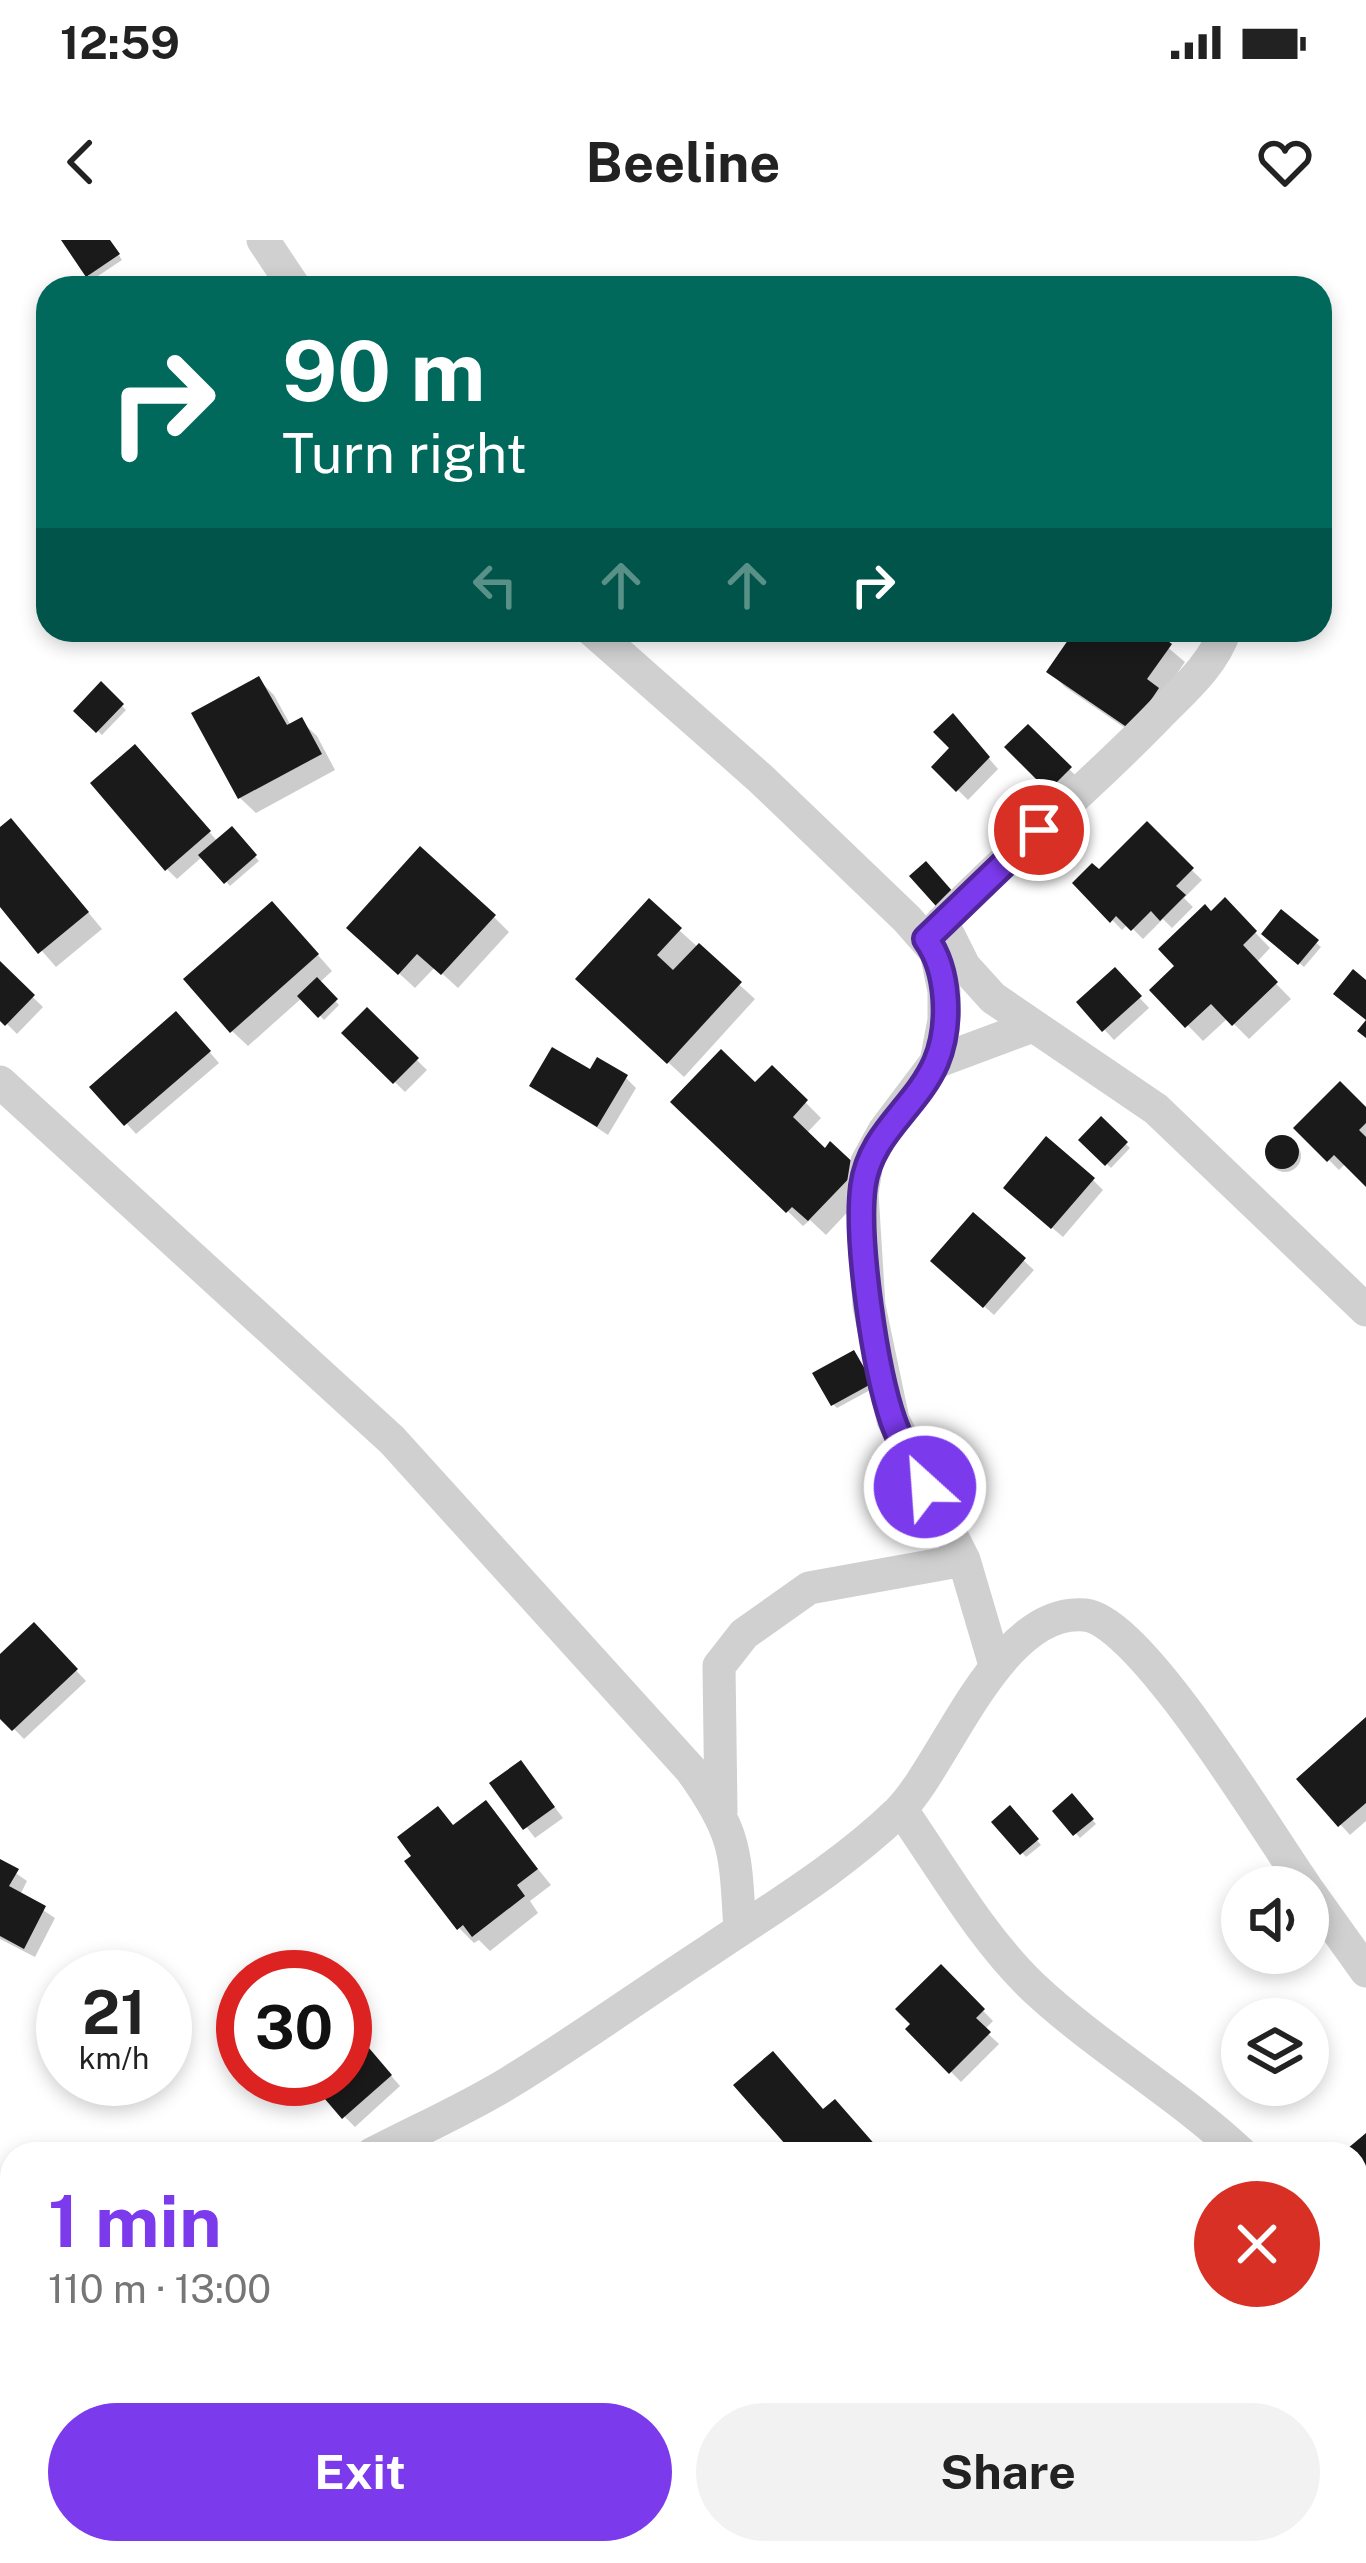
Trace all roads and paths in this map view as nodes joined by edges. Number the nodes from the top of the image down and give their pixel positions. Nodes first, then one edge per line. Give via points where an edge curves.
1 (263, 240) edge
2 (287, 276) edge
3 (606, 642) edge
4 (1221, 642) edge
5 (934, 930) junction
6 (1030, 1027) junction
7 (936, 1062) junction
8 (0, 1082) edge
9 (1366, 1310) edge
10 (964, 1561) junction
11 (995, 1665) junction
12 (901, 1809) junction
13 (721, 1811) junction
14 (1291, 1866) edge
15 (1329, 1919) edge
16 (740, 1930) junction
17 (1366, 1971) edge
18 (395, 2142) edge
19 (1229, 2142) edge

1 - 2 street
3 - 5 street
4 - 5 street via 1136,739
5 - 6 street
5 - 7 street via 944,992
6 - 7 street
6 - 9 street via 1156,1109
7 - 10 street via 867,1162 863,1227 869,1306 893,1420
8 - 13 street via 392,1440
10 - 11 street
10 - 13 street via 809,1588 744,1634 719,1666
11 - 12 street
11 - 14 street via 1058,1620 1100,1620 1210,1741
12 - 16 street
12 - 19 street via 1032,1986
13 - 16 street via 735,1849
15 - 17 street
16 - 18 street via 507,2084

